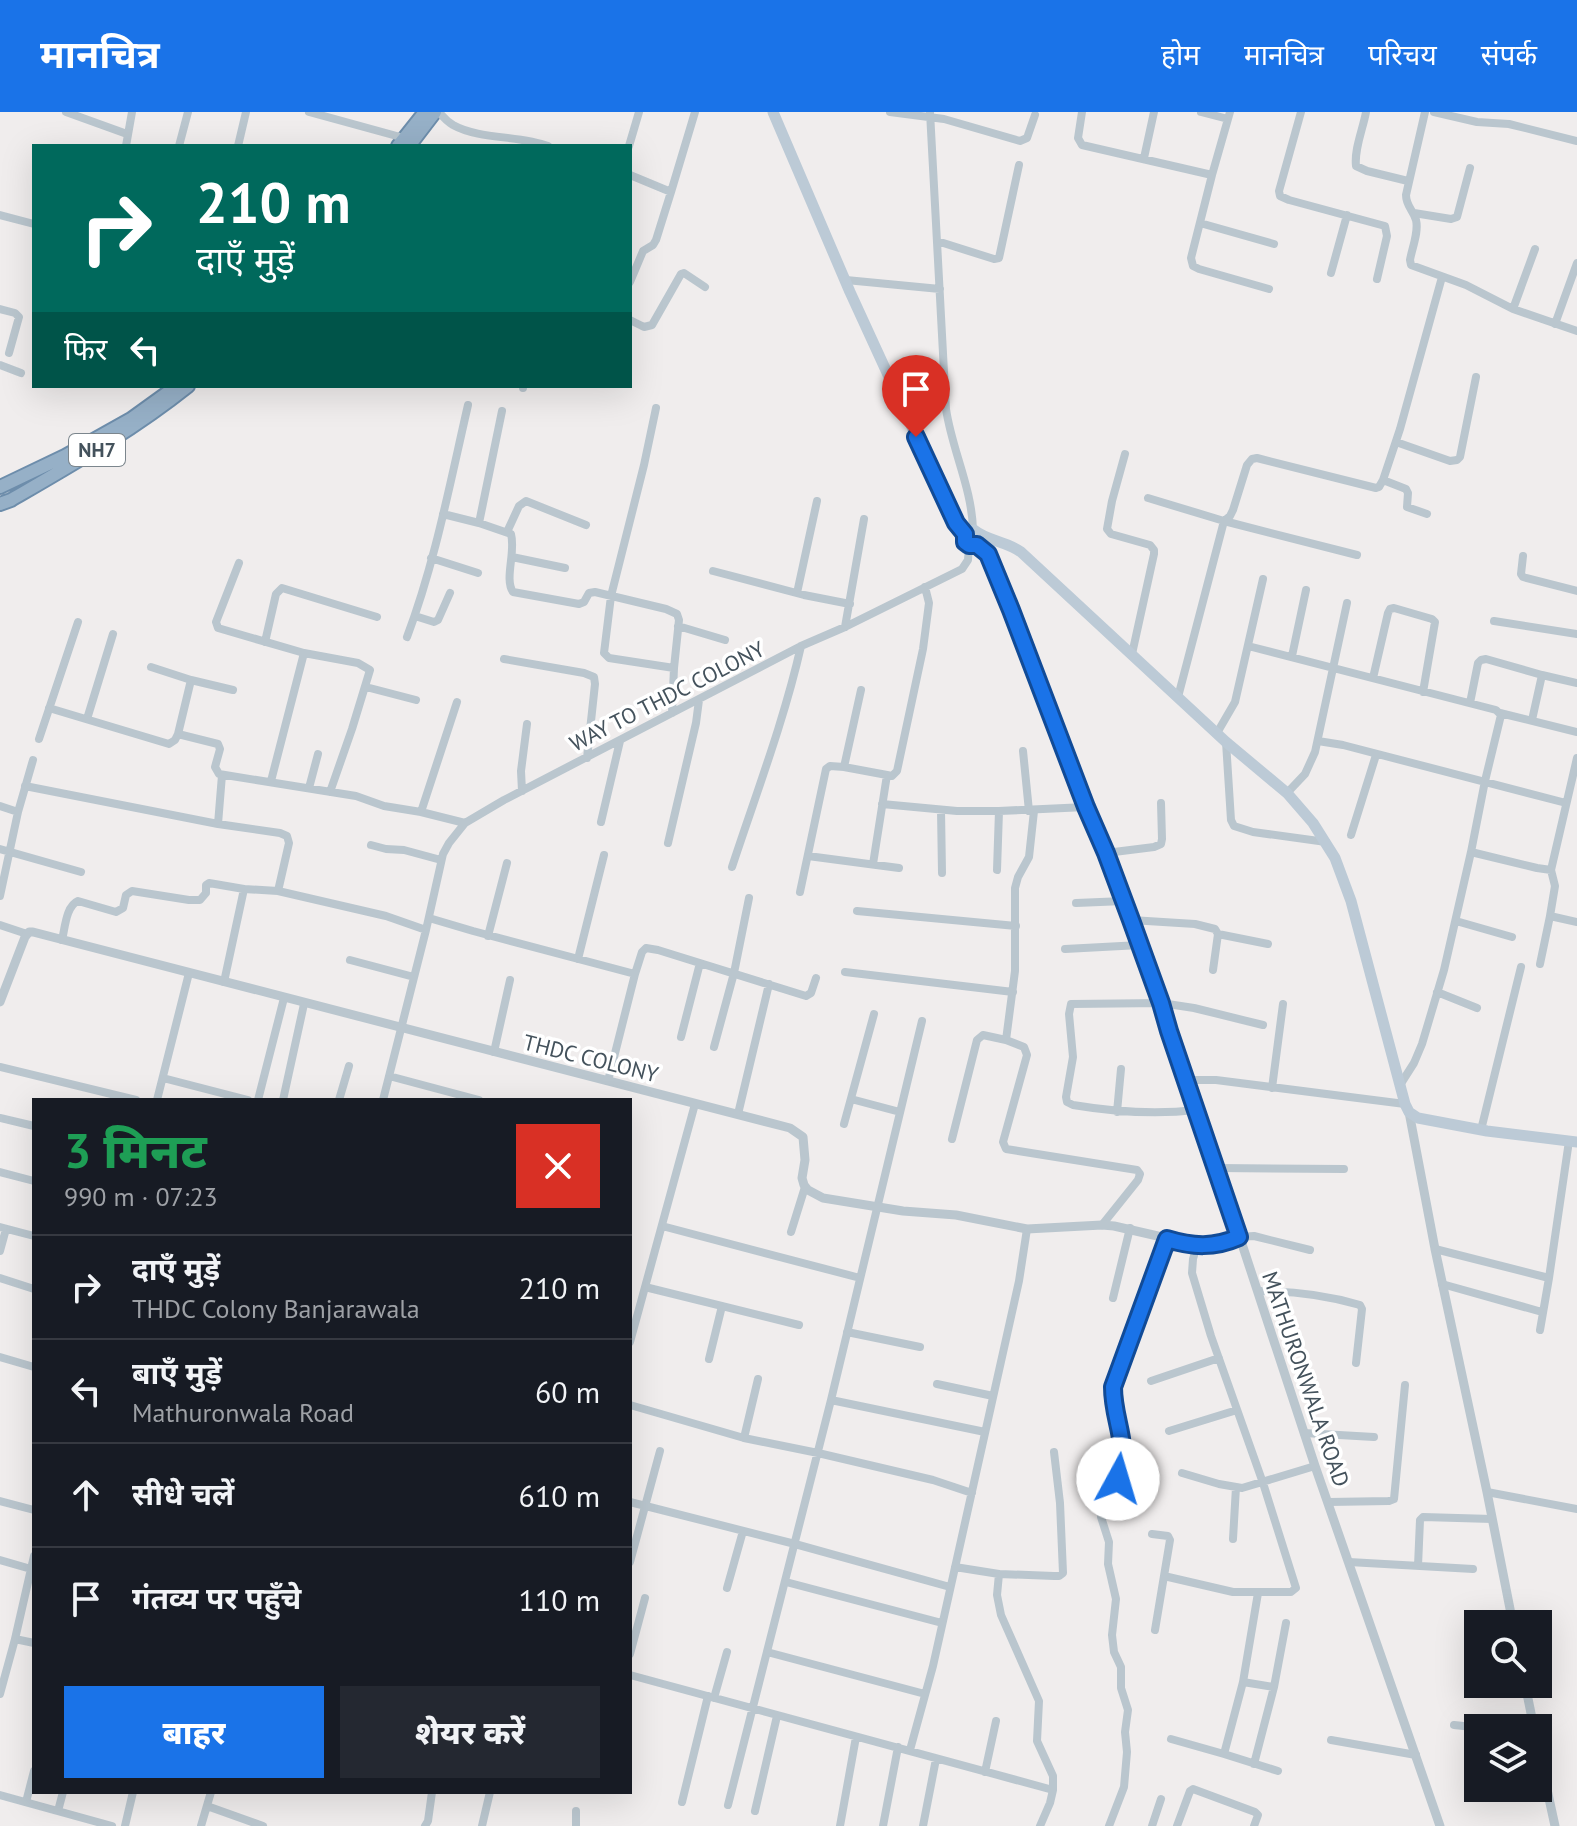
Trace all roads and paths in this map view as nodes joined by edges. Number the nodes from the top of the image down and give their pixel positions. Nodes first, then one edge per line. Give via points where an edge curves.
1 (66, 112) edge
2 (132, 112) edge
3 (188, 112) edge
4 (246, 112) edge
5 (309, 112) edge
6 (425, 112) edge
7 (437, 112) edge
8 (639, 112) edge
9 (695, 112) edge
10 (773, 112) edge
11 (890, 112) edge
12 (1082, 112) edge
13 (1154, 112) edge
14 (1201, 112) edge
15 (1301, 112) edge
16 (1366, 112) edge
17 (1425, 112) edge
18 (1434, 112) edge
19 (930, 114) edge
20 (1035, 115) dead end
21 (1229, 116) edge
22 (127, 134) junction
23 (1577, 141) edge
24 (404, 143) edge
25 (126, 144) edge
26 (180, 144) edge
27 (238, 144) edge
28 (542, 144) edge
29 (630, 144) edge
30 (1144, 158) junction
31 (1019, 165) dead end
32 (1470, 168) dead end
33 (1212, 175) junction
34 (632, 176) edge
35 (1408, 181) junction
36 (671, 192) junction
37 (1414, 213) junction
38 (0, 215) edge
39 (1347, 215) junction
40 (32, 223) edge
41 (1200, 223) junction
42 (937, 241) junction
43 (1274, 244) dead end
44 (1535, 249) dead end
45 (1577, 263) edge
46 (1331, 273) dead end
47 (632, 277) edge
48 (1442, 277) junction
49 (1377, 279) dead end
50 (846, 280) junction
51 (705, 287) dead end
52 (940, 289) junction
53 (1269, 289) dead end
54 (0, 309) edge
55 (1513, 309) junction
56 (632, 321) edge
57 (1555, 324) junction
58 (1577, 331) edge
59 (9, 353) dead end
60 (0, 365) edge
61 (21, 373) dead end
62 (1476, 377) dead end
63 (173, 388) edge
64 (186, 388) edge
65 (468, 405) dead end
66 (656, 408) dead end
67 (502, 411) dead end
68 (1396, 442) junction
69 (1125, 454) dead end
70 (67, 461) junction
71 (1383, 480) junction
72 (0, 487) edge
73 (1148, 498) dead end
74 (817, 501) dead end
75 (0, 504) edge
76 (443, 514) junction
77 (1427, 514) dead end
78 (864, 519) dead end
79 (1224, 521) junction
80 (479, 523) junction
81 (586, 525) dead end
82 (507, 532) junction
83 (973, 538) junction
84 (1357, 555) dead end
85 (1523, 556) dead end
86 (512, 557) junction
87 (431, 558) junction
88 (239, 563) dead end
89 (565, 568) dead end
90 (713, 571) dead end
91 (478, 573) dead end
92 (1263, 579) dead end
93 (925, 587) junction
94 (1306, 590) dead end
95 (1577, 591) edge
96 (450, 593) dead end
97 (797, 593) junction
98 (611, 596) junction
99 (1347, 603) dead end
100 (850, 604) junction
101 (415, 616) junction
102 (377, 617) dead end
103 (1494, 621) dead end
104 (78, 622) dead end
105 (678, 626) junction
106 (845, 627) junction
107 (113, 634) dead end
108 (1577, 634) edge
109 (407, 637) dead end
110 (725, 640) dead end
111 (265, 642) junction
112 (801, 646) junction
113 (1248, 646) junction
114 (304, 653) junction
115 (1132, 654) junction
116 (1292, 656) junction
117 (504, 659) dead end
118 (151, 667) dead end
119 (1332, 667) junction
120 (674, 668) junction
121 (1542, 675) junction
122 (1373, 678) junction
123 (191, 680) junction
124 (1577, 683) edge
125 (366, 687) junction
126 (233, 690) dead end
127 (861, 690) dead end
128 (1423, 692) junction
129 (1178, 697) junction
130 (416, 700) dead end
131 (699, 700) junction
132 (457, 702) dead end
133 (1470, 703) junction
134 (49, 708) junction
135 (672, 713) junction
136 (1500, 713) junction
137 (87, 719) junction
138 (1532, 720) junction
139 (527, 724) dead end
140 (1577, 732) edge
141 (178, 734) junction
142 (1222, 737) junction
143 (39, 739) dead end
144 (620, 741) junction
145 (1318, 741) junction
146 (1023, 751) dead end
147 (318, 754) dead end
148 (1376, 755) junction
149 (587, 758) junction
150 (1577, 758) edge
151 (33, 760) dead end
152 (844, 767) junction
153 (222, 775) junction
154 (887, 775) junction
155 (271, 781) junction
156 (1485, 781) junction
157 (25, 786) junction
158 (309, 788) junction
159 (522, 791) junction
160 (330, 792) junction
161 (1287, 793) junction
162 (1161, 803) dead end
163 (1566, 803) junction
164 (882, 804) junction
165 (0, 806) edge
166 (1086, 807) junction
167 (941, 810) junction
168 (999, 811) junction
169 (1032, 811) junction
170 (18, 812) junction
171 (421, 812) junction
172 (601, 822) dead end
173 (465, 823) junction
174 (218, 824) junction
175 (1351, 835) dead end
176 (1326, 842) junction
177 (668, 843) dead end
178 (371, 845) dead end
179 (0, 849) edge
180 (10, 851) junction
181 (1471, 852) junction
182 (1106, 853) junction
183 (604, 855) dead end
184 (808, 856) junction
185 (441, 860) junction
186 (507, 863) dead end
187 (873, 864) junction
188 (732, 867) dead end
189 (899, 868) dead end
190 (997, 870) dead end
191 (1551, 870) junction
192 (81, 872) dead end
193 (942, 873) dead end
194 (244, 889) junction
195 (278, 891) junction
196 (800, 892) dead end
197 (0, 896) edge
198 (749, 898) dead end
199 (1124, 901) junction
200 (1076, 903) dead end
201 (857, 911) dead end
202 (1550, 916) junction
203 (1131, 920) junction
204 (1456, 921) junction
205 (1577, 922) edge
206 (428, 923) junction
207 (0, 925) edge
208 (1016, 926) junction
209 (27, 934) junction
210 (1218, 934) junction
211 (488, 936) junction
212 (1512, 937) dead end
213 (62, 940) junction
214 (1268, 944) dead end
215 (1140, 945) junction
216 (1065, 949) dead end
217 (578, 959) junction
218 (350, 960) dead end
219 (700, 963) junction
220 (1540, 964) dead end
221 (1521, 967) dead end
222 (1213, 970) dead end
223 (845, 972) dead end
224 (189, 973) junction
225 (734, 973) junction
226 (635, 974) junction
227 (414, 977) junction
228 (816, 978) dead end
229 (510, 980) dead end
230 (224, 982) junction
231 (769, 984) junction
232 (1013, 992) junction
233 (1437, 992) junction
234 (284, 998) junction
235 (0, 1002) edge
236 (1161, 1003) junction
237 (304, 1004) junction
238 (1283, 1004) dead end
239 (1477, 1008) dead end
240 (874, 1014) dead end
241 (922, 1021) dead end
242 (1263, 1025) dead end
243 (402, 1028) junction
244 (681, 1037) dead end
245 (1006, 1040) junction
246 (714, 1047) dead end
247 (494, 1052) junction
248 (349, 1066) dead end
249 (0, 1067) edge
250 (1121, 1069) dead end
251 (389, 1076) junction
252 (163, 1078) junction
253 (1186, 1080) junction
254 (608, 1081) junction
255 (1400, 1085) junction
256 (1272, 1088) junction
257 (128, 1098) edge
258 (158, 1098) edge
259 (240, 1098) edge
260 (259, 1098) edge
261 (283, 1098) edge
262 (340, 1098) edge
263 (384, 1098) edge
264 (472, 1098) edge
265 (851, 1099) junction
266 (695, 1104) junction
267 (1407, 1108) junction
268 (1196, 1110) junction
269 (900, 1112) junction
270 (1117, 1112) junction
271 (738, 1114) junction
272 (0, 1118) edge
273 (844, 1124) dead end
274 (32, 1126) edge
275 (1481, 1130) junction
276 (952, 1139) dead end
277 (1573, 1142) edge
278 (1217, 1168) junction
279 (1344, 1169) dead end
280 (0, 1172) edge
281 (32, 1180) edge
282 (805, 1187) junction
283 (879, 1207) junction
284 (1102, 1225) junction
285 (662, 1226) junction
286 (3, 1228) edge
287 (1130, 1228) junction
288 (1027, 1229) junction
289 (791, 1232) dead end
290 (32, 1235) edge
291 (1239, 1237) junction
292 (1167, 1239) junction
293 (1197, 1245) junction
294 (1435, 1249) junction
295 (1310, 1250) dead end
296 (0, 1251) edge
297 (0, 1278) edge
298 (860, 1278) junction
299 (1549, 1278) junction
300 (1442, 1284) junction
301 (645, 1287) junction
302 (32, 1288) edge
303 (1258, 1291) junction
304 (1113, 1298) dead end
305 (722, 1306) junction
306 (1542, 1312) junction
307 (799, 1325) dead end
308 (1540, 1330) dead end
309 (847, 1332) junction
310 (632, 1335) edge
311 (920, 1347) dead end
312 (0, 1357) edge
313 (1219, 1358) junction
314 (709, 1359) dead end
315 (1356, 1363) dead end
316 (32, 1366) edge
317 (758, 1379) dead end
318 (1151, 1381) dead end
319 (937, 1384) dead end
320 (1405, 1385) dead end
321 (993, 1396) junction
322 (831, 1400) junction
323 (632, 1406) edge
324 (1237, 1410) junction
325 (1169, 1431) dead end
326 (985, 1432) junction
327 (1304, 1433) junction
328 (1374, 1437) dead end
329 (744, 1438) junction
330 (660, 1451) dead end
331 (1054, 1452) dead end
332 (818, 1453) junction
333 (1315, 1466) junction
334 (1182, 1473) dead end
335 (1263, 1483) junction
336 (1236, 1487) junction
337 (1487, 1492) junction
338 (972, 1493) junction
339 (0, 1501) edge
340 (1329, 1502) junction
341 (632, 1503) edge
342 (645, 1506) junction
343 (32, 1509) edge
344 (1577, 1509) edge
345 (1492, 1519) junction
346 (743, 1531) junction
347 (1152, 1534) dead end
348 (1233, 1539) dead end
349 (795, 1544) junction
350 (632, 1555) edge
351 (0, 1560) edge
352 (1349, 1562) junction
353 (32, 1565) edge
354 (1418, 1566) junction
355 (955, 1567) junction
356 (31, 1569) junction
357 (1473, 1569) dead end
358 (999, 1574) junction
359 (1164, 1576) junction
360 (786, 1582) junction
361 (950, 1587) junction
362 (727, 1588) dead end
363 (1258, 1593) junction
364 (645, 1598) dead end
365 (1510, 1610) edge
366 (942, 1623) junction
367 (1286, 1623) dead end
368 (1155, 1630) dead end
369 (15, 1639) junction
370 (32, 1643) edge
371 (632, 1647) edge
372 (727, 1652) dead end
373 (767, 1652) junction
374 (3, 1671) edge
375 (632, 1676) edge
376 (1243, 1682) junction
377 (1274, 1687) junction
378 (0, 1694) edge
379 (925, 1694) junction
380 (711, 1697) junction
381 (752, 1708) junction
382 (777, 1716) junction
383 (996, 1721) dead end
384 (1454, 1725) dead end
385 (1464, 1726) edge
386 (856, 1737) junction
387 (1171, 1739) dead end
388 (1331, 1740) dead end
389 (898, 1747) junction
390 (910, 1750) junction
391 (1224, 1754) junction
392 (1416, 1755) junction
393 (936, 1759) junction
394 (1254, 1764) junction
395 (1278, 1771) dead end
396 (985, 1772) junction
397 (32, 1779) edge
398 (1053, 1790) junction
399 (62, 1794) edge
400 (133, 1794) edge
401 (210, 1794) edge
402 (432, 1794) edge
403 (490, 1794) edge
404 (0, 1795) edge
405 (1161, 1799) dead end
406 (26, 1802) junction
407 (682, 1802) dead end
408 (1550, 1802) edge
409 (728, 1805) dead end
410 (207, 1806) junction
411 (58, 1811) junction
412 (576, 1811) dead end
413 (755, 1811) dead end
414 (1155, 1825) edge
415 (112, 1826) edge
416 (125, 1826) edge
417 (201, 1826) edge
418 (263, 1826) edge
419 (425, 1826) edge
420 (482, 1826) edge
421 (576, 1826) edge
422 (840, 1826) edge
423 (883, 1826) edge
424 (923, 1826) edge
425 (1040, 1826) edge
426 (1109, 1826) edge
427 (1177, 1826) edge
428 (1254, 1826) edge
429 (1440, 1826) edge
430 (1555, 1826) edge

1 - 22 street
2 - 22 street
3 - 26 street
4 - 27 street
5 - 24 street
6 - 24 highway
7 - 24 highway
7 - 28 street via 455,126
8 - 29 street
9 - 36 street
10 - 50 main road
11 - 19 street
12 - 30 street via 1082,145
13 - 30 street
14 - 21 street
15 - 39 street via 1280,196
16 - 35 street via 1356,166
17 - 35 street
18 - 23 street
19 - 20 street via 1023,141
19 - 42 street
21 - 33 street
22 - 25 street
30 - 33 street
31 - 42 street via 999,258
32 - 37 street via 1457,217
33 - 41 street
34 - 36 street
35 - 37 street via 1406,201
36 - 47 street via 656,240 643,251
37 - 48 street via 1417,227 1410,263
38 - 40 street
39 - 46 street
39 - 49 street via 1386,228
41 - 43 street
41 - 53 street via 1193,266
42 - 52 street
44 - 55 street
45 - 57 street
48 - 55 street
48 - 68 street
50 - 52 street
50 - 83 main road via 956,523
51 - 56 street via 681,274 652,325
52 - 83 street via 949,428 973,510
54 - 59 street via 19,317
55 - 57 street
57 - 58 street
60 - 61 street
62 - 68 street via 1457,460
63 - 70 highway, NH7
64 - 70 highway, NH7 via 153,414
65 - 76 street
66 - 98 street
67 - 80 street
68 - 71 street
69 - 115 street via 1107,529 1154,550
70 - 72 highway, NH7
70 - 75 highway, NH7
71 - 77 street via 1406,489 1407,507
71 - 79 street via 1376,488 1253,459
73 - 79 street
74 - 97 street
76 - 80 street
76 - 87 street
78 - 100 street
79 - 84 street
79 - 129 street
80 - 82 street
81 - 82 street via 526,501
82 - 86 street
83 - 93 street, WAY TO THDC COLONY via 962,569
83 - 115 main road via 1007,543 1021,552
83 - 166 street, MATHURONWALA ROAD via 988,554
85 - 95 street via 1523,577
86 - 89 street
86 - 98 street via 513,592 579,604 593,591
87 - 91 street
87 - 101 street
88 - 111 street via 216,625
90 - 97 street
92 - 113 street
93 - 106 street, WAY TO THDC COLONY
93 - 154 street via 929,603 923,649 897,771
94 - 116 street
96 - 101 street via 438,620
97 - 100 street
98 - 105 street via 674,612
98 - 120 street via 605,656
99 - 119 street
100 - 106 street
101 - 109 street
102 - 111 street via 280,589
103 - 108 street
104 - 134 street
105 - 110 street
105 - 120 street
106 - 112 street, WAY TO THDC COLONY
107 - 137 street
111 - 114 street
112 - 131 street, WAY TO THDC COLONY
112 - 188 street
113 - 116 street
113 - 142 street
114 - 125 street via 364,665 370,670
114 - 155 street
115 - 129 main road
116 - 119 street
117 - 149 street via 594,677
118 - 123 street
119 - 122 street
119 - 145 street
120 - 135 street
121 - 124 street
121 - 133 street via 1481,660
121 - 138 street
122 - 128 street
122 - 128 street via 1388,613 1394,608 1435,622
123 - 126 street
123 - 141 street
125 - 130 street
125 - 160 street
127 - 152 street
128 - 133 street
129 - 142 main road
131 - 135 street, WAY TO THDC COLONY
131 - 177 street
132 - 171 street
133 - 136 street
134 - 137 street
134 - 143 street
135 - 144 street, WAY TO THDC COLONY
136 - 138 street
136 - 156 street
137 - 141 street via 166,744
138 - 140 street
139 - 159 street
141 - 153 street via 218,744 215,770
142 - 161 main road
142 - 176 street via 1234,826
144 - 149 street, WAY TO THDC COLONY
144 - 172 street
145 - 148 street
145 - 161 street via 1311,764
146 - 169 street
147 - 158 street
148 - 156 street
148 - 175 street
149 - 159 street, WAY TO THDC COLONY
150 - 163 street
151 - 157 street
152 - 154 street
152 - 184 street via 826,769
153 - 155 street
153 - 174 street
154 - 164 street
155 - 158 street
156 - 163 street
156 - 181 street
157 - 170 street
157 - 174 street
158 - 160 street
159 - 173 street, WAY TO THDC COLONY
160 - 171 street
161 - 176 main road
162 - 182 street via 1161,844
163 - 191 street
164 - 167 street
164 - 187 street
165 - 170 street
166 - 169 street
166 - 182 street, MATHURONWALA ROAD
167 - 168 street
167 - 193 street
168 - 169 street
168 - 190 street
169 - 208 street via 1029,857 1015,888
170 - 180 street
171 - 173 street
173 - 185 street, WAY TO THDC COLONY
174 - 195 street via 287,836
176 - 255 main road via 1351,901
178 - 185 street
179 - 180 street
180 - 192 street
180 - 197 street
181 - 191 street
181 - 204 street
182 - 199 street, MATHURONWALA ROAD
183 - 217 street
184 - 187 street
184 - 196 street
185 - 206 street, WAY TO THDC COLONY
186 - 211 street
187 - 189 street
191 - 202 street via 1555,882
194 - 195 street
194 - 213 street via 209,883 200,900 132,891 116,912 78,901 71,906
194 - 230 street
195 - 206 street
198 - 225 street
199 - 200 street
199 - 203 street, MATHURONWALA ROAD
201 - 208 street
202 - 205 street
202 - 220 street
203 - 210 street via 1195,924 1212,927
203 - 215 street, MATHURONWALA ROAD
204 - 212 street
204 - 233 street
206 - 211 street
206 - 227 street
207 - 209 street
208 - 232 street
209 - 213 street, THDC COLONY
209 - 235 street
210 - 214 street
210 - 222 street
211 - 217 street
213 - 224 street, THDC COLONY
215 - 216 street
215 - 236 street, MATHURONWALA ROAD
217 - 226 street
218 - 227 street
219 - 225 street
219 - 226 street via 646,948
219 - 244 street
221 - 275 street
223 - 232 street
224 - 230 street, THDC COLONY
224 - 252 street
225 - 231 street
225 - 246 street
226 - 254 street
227 - 243 street
228 - 231 street via 808,996
229 - 247 street
230 - 234 street, THDC COLONY
231 - 271 street
232 - 245 street
233 - 239 street
233 - 255 street via 1422,1044
234 - 237 street, THDC COLONY
234 - 260 street
236 - 242 street
236 - 253 street, MATHURONWALA ROAD
236 - 270 street via 1070,1006 1073,1057 1067,1102
237 - 243 street, THDC COLONY
237 - 261 street
238 - 256 street
240 - 265 street
241 - 269 street
243 - 247 street, THDC COLONY
243 - 251 street
245 - 276 street via 983,1035 977,1040
245 - 284 street via 1027,1052 1003,1135 1006,1149 1139,1172
247 - 254 street, THDC COLONY
248 - 262 street
249 - 257 street
250 - 270 street
251 - 263 street
251 - 264 street
252 - 258 street
252 - 259 street
253 - 256 street
253 - 268 street, MATHURONWALA ROAD
254 - 266 street, THDC COLONY
255 - 267 main road
256 - 267 street
265 - 269 street
265 - 273 street
266 - 271 street, THDC COLONY
266 - 285 street
267 - 275 main road via 1418,1118
267 - 294 street
268 - 270 street
268 - 278 street, MATHURONWALA ROAD
269 - 283 street
271 - 282 street, THDC COLONY via 790,1128 803,1137
272 - 274 street
275 - 277 main road
277 - 299 street
278 - 279 street
278 - 291 street, MATHURONWALA ROAD
280 - 281 street
282 - 283 street via 823,1198
282 - 289 street
283 - 288 street
283 - 298 street
284 - 287 street
284 - 288 street
285 - 298 street
285 - 301 street
286 - 290 street
286 - 296 street
287 - 292 street
287 - 304 street
288 - 321 street
291 - 293 street
291 - 295 street
291 - 303 street, MATHURONWALA ROAD
292 - 293 street
292 - 426 street via 1113,1387 1123,1458 1101,1517 1116,1599 1114,1652 1128,1713 1124,1787
293 - 313 street via 1192,1273
294 - 299 street
294 - 300 street
297 - 302 street
298 - 309 street
299 - 306 street
300 - 306 street
300 - 337 street
301 - 305 street
301 - 310 street
303 - 315 street via 1307,1293 1360,1305
303 - 327 street, MATHURONWALA ROAD
305 - 307 street
305 - 314 street
306 - 308 street
309 - 311 street
309 - 322 street
312 - 316 street
313 - 318 street
313 - 324 street
317 - 329 street
319 - 321 street
320 - 340 street via 1394,1499
321 - 326 street
322 - 326 street
322 - 332 street
323 - 329 street
324 - 325 street
324 - 335 street
326 - 338 street
327 - 328 street
327 - 333 street, MATHURONWALA ROAD
329 - 332 street
330 - 342 street
331 - 358 street via 1063,1573
332 - 338 street
332 - 349 street
333 - 335 street
333 - 340 street, MATHURONWALA ROAD
334 - 336 street
335 - 336 street
335 - 363 street via 1296,1588
336 - 348 street
337 - 344 street
337 - 345 street
338 - 355 street
339 - 343 street
340 - 352 street, MATHURONWALA ROAD
341 - 342 street
342 - 346 street
342 - 350 street
345 - 354 street via 1423,1517
345 - 365 street
346 - 349 street
346 - 362 street
347 - 359 street via 1170,1538
349 - 360 street
349 - 361 street
351 - 356 street
352 - 354 street
352 - 392 street, MATHURONWALA ROAD
353 - 356 street
354 - 357 street
355 - 358 street
355 - 361 street
356 - 369 street
358 - 398 street via 1001,1615 1039,1701 1037,1741 1053,1776
359 - 363 street
359 - 368 street
360 - 366 street
360 - 373 street
361 - 366 street
363 - 376 street
364 - 371 street
366 - 379 street
367 - 377 street
369 - 370 street
369 - 374 street
372 - 380 street
373 - 379 street
373 - 381 street
374 - 378 street
375 - 380 street
376 - 377 street
376 - 391 street
377 - 394 street
379 - 390 street
380 - 381 street
380 - 407 street
381 - 382 street
381 - 409 street
382 - 386 street
382 - 413 street
383 - 396 street
384 - 385 street
386 - 389 street
386 - 422 street
387 - 391 street
388 - 392 street
389 - 390 street
389 - 423 street
390 - 393 street
391 - 394 street
392 - 429 street, MATHURONWALA ROAD
393 - 396 street
393 - 424 street
394 - 395 street
396 - 398 street
397 - 406 street
398 - 425 street
399 - 411 street
400 - 416 street
401 - 410 street
402 - 419 street
403 - 420 street
404 - 406 street
405 - 414 street
406 - 411 street
408 - 430 street
410 - 417 street
410 - 418 street
411 - 415 street
412 - 421 street
427 - 428 street via 1193,1789 1255,1812

